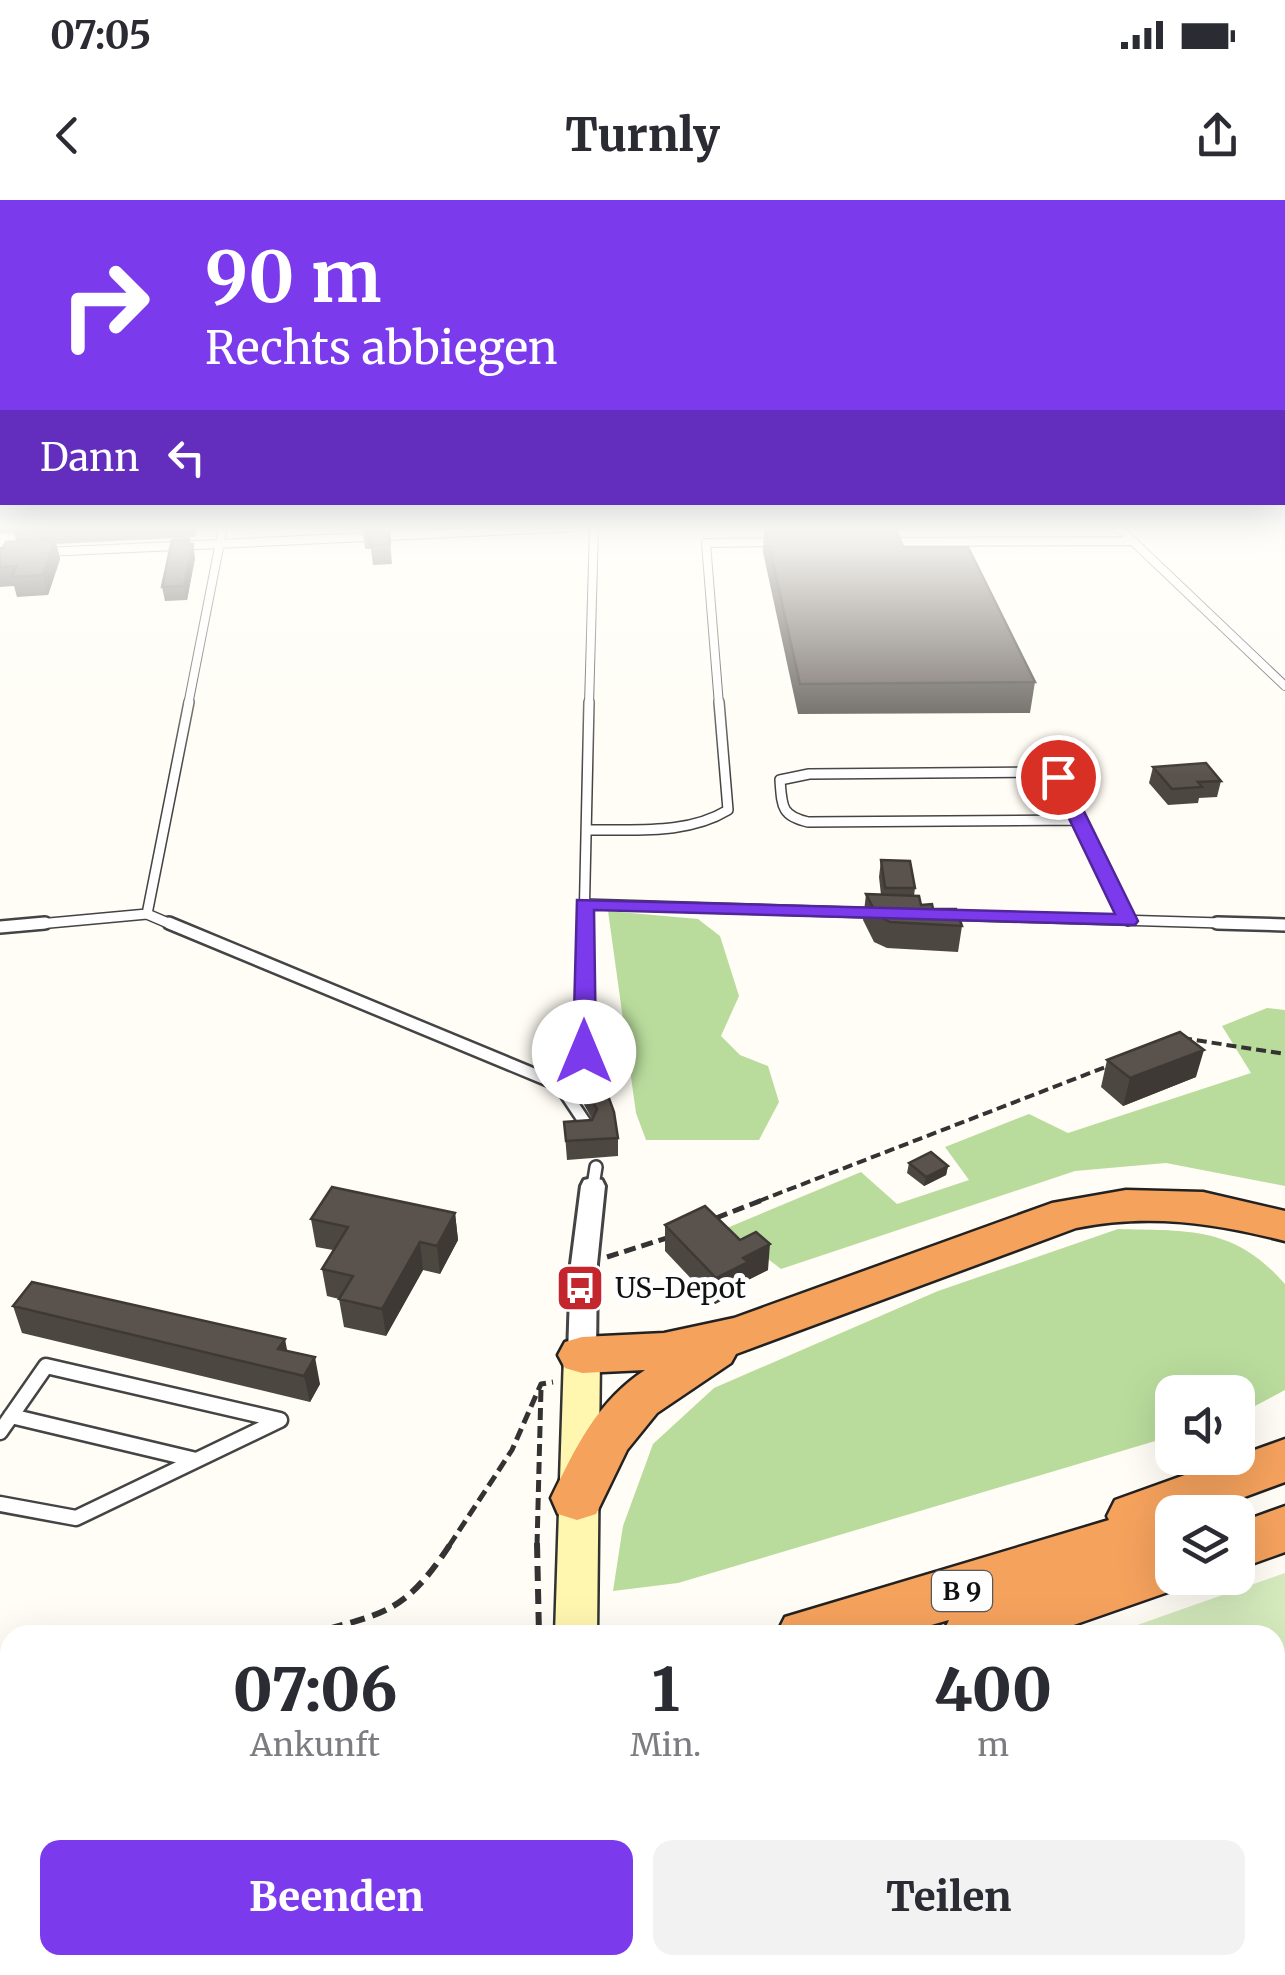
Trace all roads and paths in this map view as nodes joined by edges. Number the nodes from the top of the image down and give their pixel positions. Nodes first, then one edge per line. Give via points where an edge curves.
1 (207, 610) edge
2 (592, 610) edge
3 (712, 610) edge
4 (1205, 610) edge
5 (1285, 686) edge
6 (1082, 820) junction
7 (588, 830) junction
8 (584, 904) junction
9 (147, 914) junction
10 (895, 914) edge
11 (934, 915) edge
12 (1128, 921) junction
13 (1285, 926) edge
14 (0, 928) edge
15 (1169, 1044) edge
16 (1285, 1054) edge
17 (1118, 1062) edge
18 (560, 1085) junction
19 (588, 1128) edge
20 (594, 1176) dead end
21 (704, 1223) edge
22 (1279, 1227) edge
23 (670, 1237) edge
24 (584, 1264) junction
25 (739, 1334) junction
26 (582, 1367) junction
27 (542, 1384) junction
28 (11, 1416) junction
29 (0, 1432) edge
30 (196, 1460) junction
31 (1285, 1460) edge
32 (1285, 1484) edge
33 (1252, 1495) edge
34 (0, 1504) edge
35 (556, 1504) junction
36 (1155, 1529) edge
37 (1285, 1529) edge
38 (1255, 1540) edge
39 (1118, 1542) junction
40 (1155, 1574) edge
41 (342, 1625) edge
42 (540, 1625) edge
43 (574, 1625) edge
44 (839, 1625) edge
45 (1001, 1625) edge

1 - 9 lane
2 - 7 lane
3 - 7 lane via 728,810 693,826
4 - 5 lane
6 - 6 lane via 1061,778 1047,772 809,774 780,780 782,810 808,822
6 - 12 lane
7 - 8 lane
8 - 10 lane
8 - 18 lane via 584,1052
9 - 14 lane
9 - 18 lane
11 - 12 lane
12 - 13 lane
15 - 16 path via 1186,1037
17 - 21 path
18 - 19 lane
20 - 24 street
22 - 25 highway via 1233,1211 1119,1202 1068,1214
23 - 24 path
24 - 26 street
25 - 26 highway
25 - 35 highway via 639,1400
26 - 27 path
26 - 35 main road
27 - 35 path
27 - 41 path via 512,1450 424,1584 388,1612
28 - 29 lane
28 - 30 lane
28 - 30 lane via 46,1366 280,1420
30 - 34 lane via 76,1518
31 - 39 highway, B 9 via 1131,1517
32 - 33 highway
35 - 42 path
35 - 43 main road
36 - 39 highway, B 9
37 - 38 highway
39 - 44 highway, B 9
40 - 45 highway, B 9

